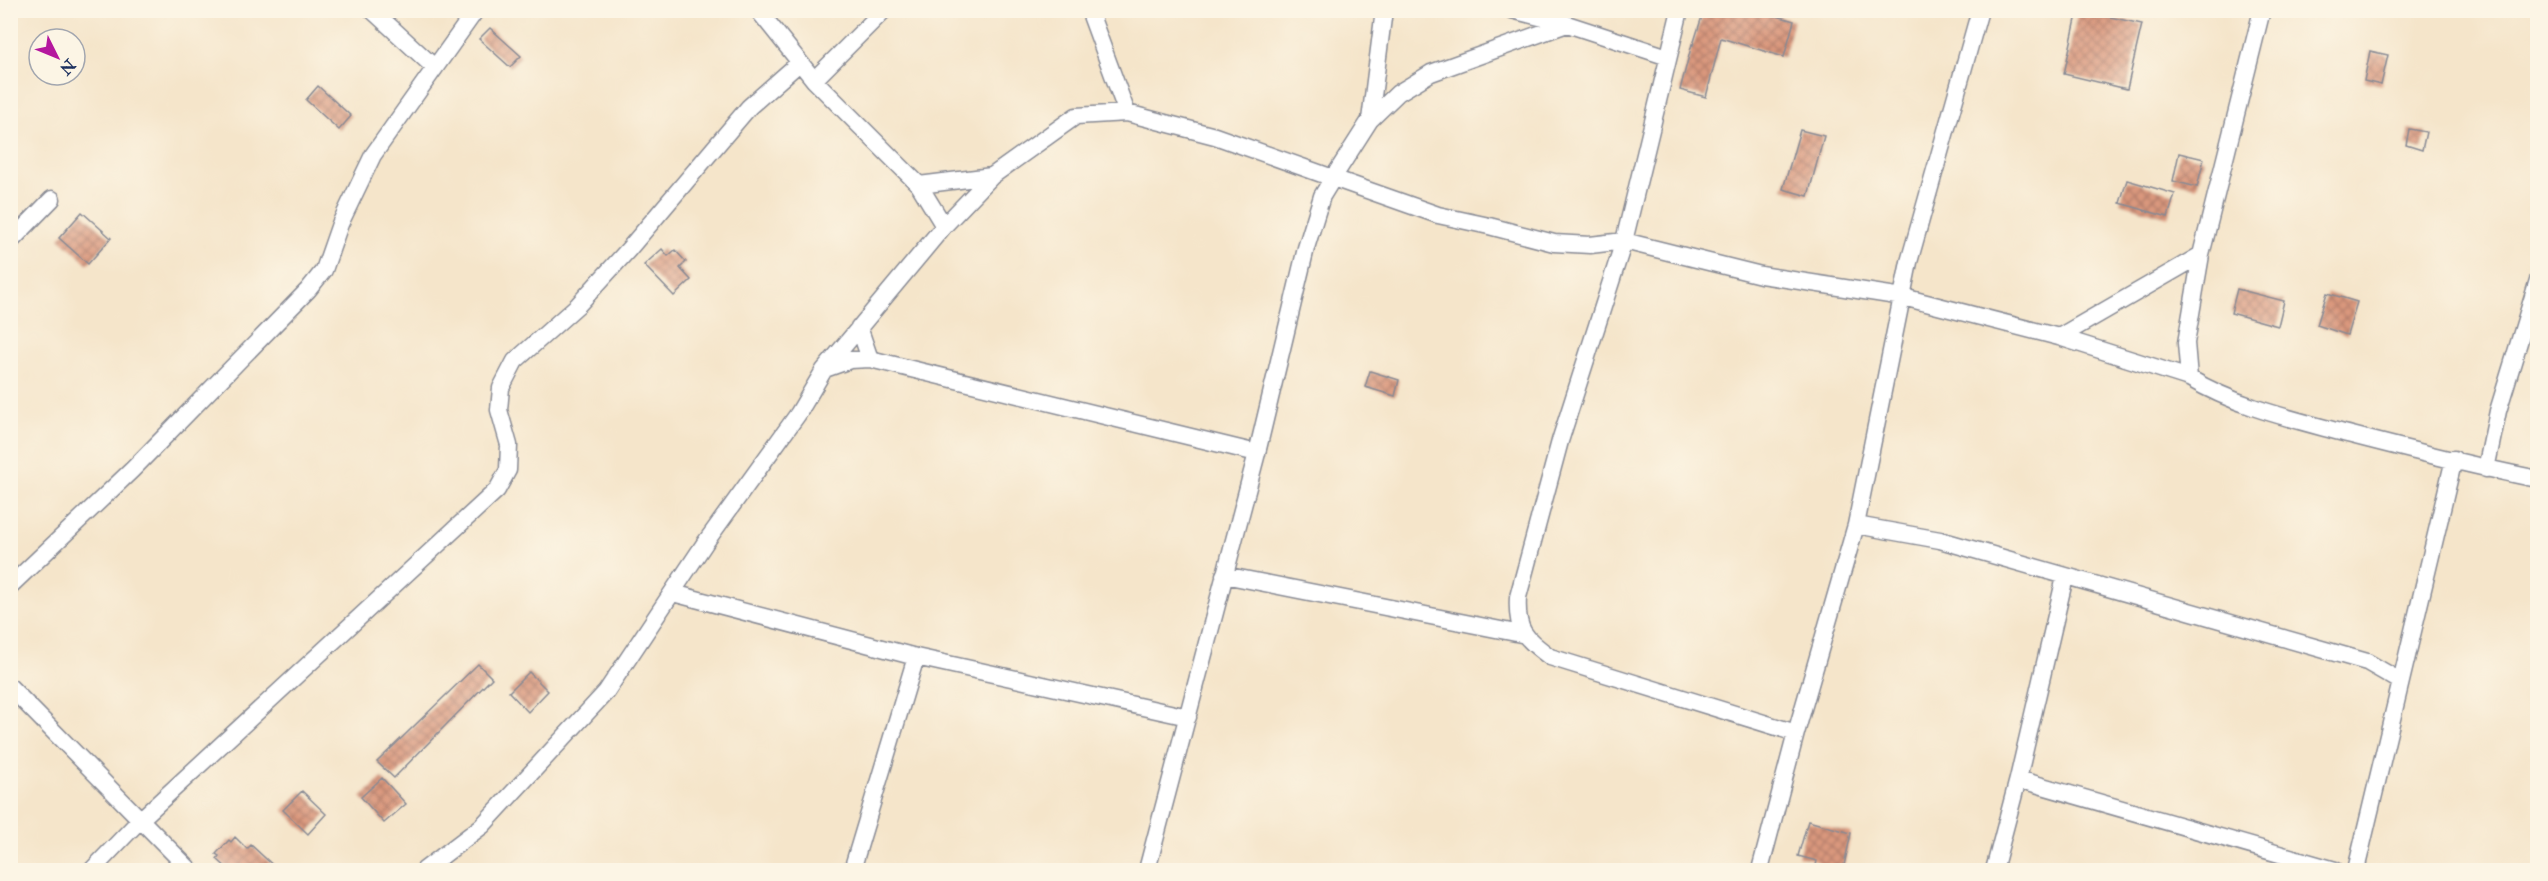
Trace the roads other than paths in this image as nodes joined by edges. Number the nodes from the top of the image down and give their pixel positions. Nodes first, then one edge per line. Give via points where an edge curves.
1 (372, 10) edge
2 (476, 10) edge
3 (758, 10) edge
4 (884, 10) edge
5 (1089, 10) edge
6 (1384, 10) edge
7 (1512, 10) edge
8 (1680, 10) edge
9 (1980, 10) edge
10 (2262, 10) edge
11 (1567, 24) junction
12 (1668, 57) junction
13 (799, 63) junction
14 (435, 68) junction
15 (814, 80) junction
16 (1127, 113) junction
17 (1370, 120) junction
18 (992, 176) junction
19 (1333, 178) junction
20 (919, 185) junction
21 (52, 199) dead end
22 (944, 226) junction
23 (1624, 241) junction
24 (10, 242) edge
25 (2201, 255) junction
26 (2538, 280) edge
27 (1903, 297) junction
28 (859, 327) junction
29 (2059, 337) junction
30 (870, 359) junction
31 (824, 370) junction
32 (2189, 378) junction
33 (1257, 453) junction
34 (2454, 459) junction
35 (2486, 469) junction
36 (2538, 479) edge
37 (1856, 525) junction
38 (1224, 575) junction
39 (2065, 577) junction
40 (10, 586) edge
41 (673, 593) junction
42 (1521, 634) junction
43 (916, 657) junction
44 (2400, 681) junction
45 (10, 687) edge
46 (1188, 717) junction
47 (1796, 733) junction
48 (2018, 779) junction
49 (140, 820) junction
50 (92, 870) edge
51 (190, 870) edge
52 (424, 870) edge
53 (852, 870) edge
54 (1148, 870) edge
55 (1760, 870) edge
56 (1994, 870) edge
57 (2335, 870) edge
58 (2356, 870) edge

1 - 14 street
2 - 14 street
3 - 13 street
4 - 15 street
5 - 16 street
6 - 17 street
7 - 11 street
8 - 12 street
9 - 27 street via 1909,262
10 - 25 street
11 - 12 street
11 - 17 street via 1431,73 1398,93
12 - 23 street
13 - 15 street
13 - 49 street via 749,107 578,305 515,361 501,388 499,410 509,445 508,470 497,490
14 - 40 street via 373,155 340,224 324,270 308,290 132,470
15 - 20 street
16 - 18 street via 1076,116
16 - 19 street via 1215,136
17 - 19 street
18 - 20 street
18 - 22 street
19 - 23 street via 1438,215 1554,243 1590,245
19 - 33 street via 1322,195 1306,248
20 - 22 street
21 - 24 street
22 - 28 street
23 - 27 street via 1761,275
23 - 42 street via 1560,441 1518,597
25 - 29 street
25 - 32 street via 2186,343
26 - 35 street via 2498,411
27 - 29 street
27 - 37 street
28 - 30 street
28 - 31 street
29 - 32 street
30 - 31 street via 850,360
30 - 33 street
31 - 41 street via 798,414
32 - 34 street via 2256,410
33 - 38 street
34 - 35 street
34 - 44 street
35 - 36 street
37 - 39 street via 1940,540
37 - 47 street
38 - 42 street
38 - 46 street
39 - 44 street via 2367,662
39 - 48 street
41 - 43 street
41 - 52 street via 606,693 482,826
42 - 47 street via 1550,657
43 - 46 street
43 - 53 street
44 - 58 street
45 - 49 street
46 - 54 street
47 - 55 street
48 - 56 street
48 - 57 street
49 - 50 street
49 - 51 street

